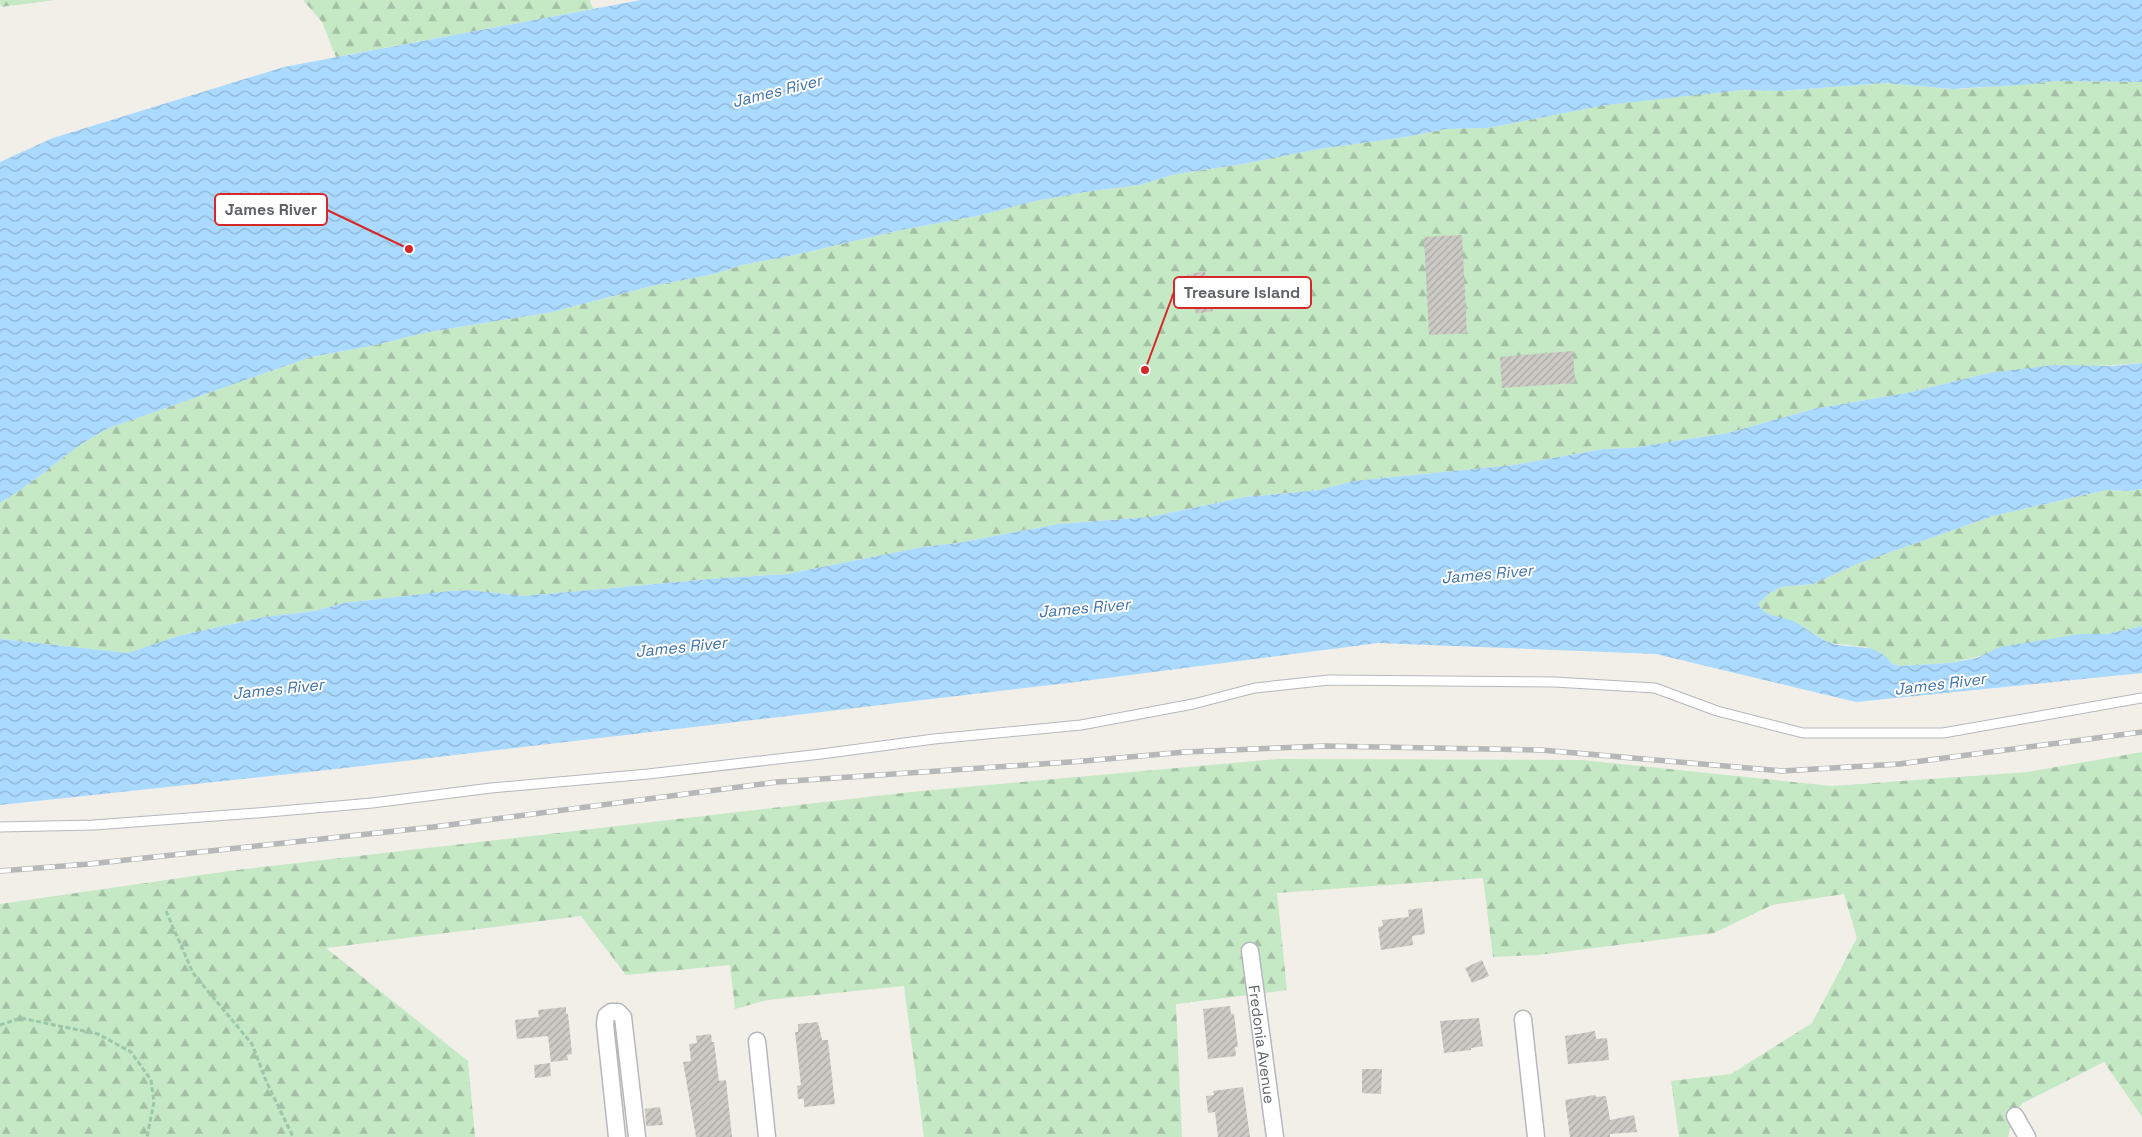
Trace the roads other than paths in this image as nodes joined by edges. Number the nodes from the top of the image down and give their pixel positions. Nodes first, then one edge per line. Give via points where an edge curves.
1 (2142, 698) edge
2 (0, 826) edge
3 (1250, 951) dead end
4 (1523, 1019) dead end
5 (757, 1041) dead end
6 (2016, 1116) dead end
7 (617, 1137) edge
8 (637, 1137) edge
9 (767, 1137) edge
10 (1275, 1137) edge
11 (1536, 1137) edge
12 (2027, 1137) edge

1 - 2 lane via 1944,733 1803,732 1717,711 1655,688 1554,682 1329,680 1255,688 1193,704 1081,725 934,739 648,774 257,814 94,825
3 - 10 street, Fredonia Avenue
4 - 11 street
5 - 9 street
6 - 12 street
7 - 8 street via 604,1024 611,1012 618,1012 623,1017

